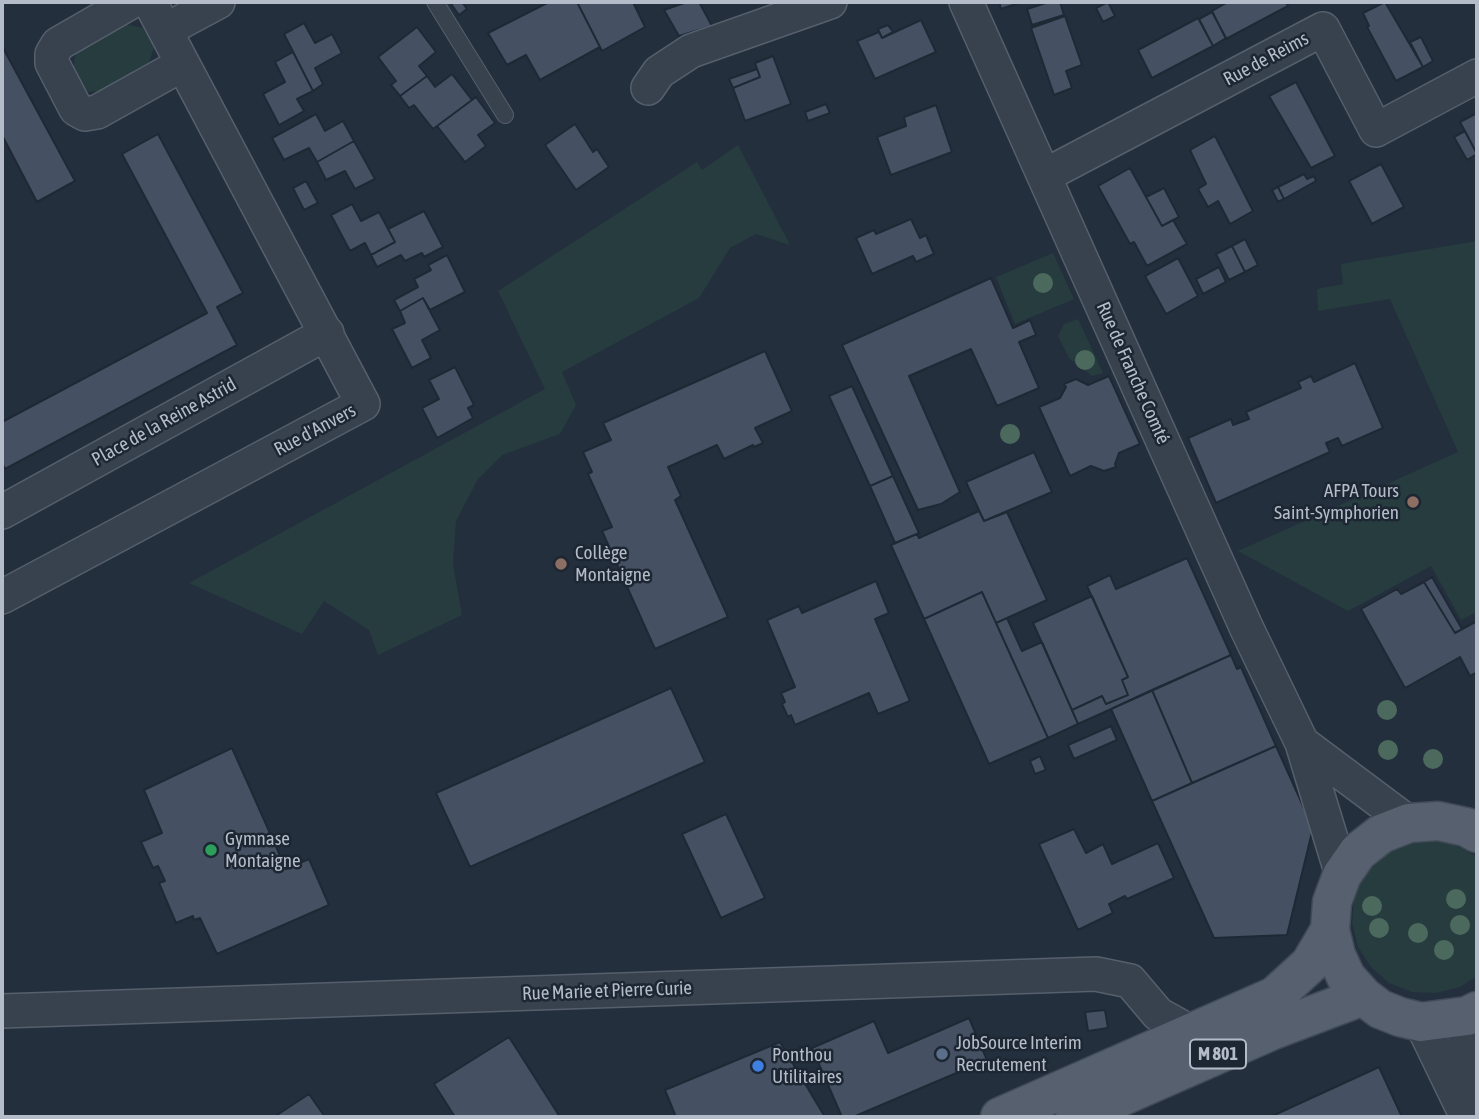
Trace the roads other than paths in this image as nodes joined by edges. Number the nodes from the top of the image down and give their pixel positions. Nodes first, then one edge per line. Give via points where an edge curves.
1 (131, 2) edge
2 (218, 2) edge
3 (435, 2) edge
4 (830, 2) edge
5 (966, 2) edge
6 (158, 16) edge
7 (183, 64) junction
8 (1477, 76) edge
9 (648, 88) dead end
10 (505, 115) dead end
11 (1044, 176) junction
12 (327, 333) junction
13 (2, 512) edge
14 (2, 597) edge
15 (1302, 743) junction
16 (1409, 823) junction
17 (1477, 833) edge
18 (1342, 875) junction
19 (1330, 930) junction
20 (1363, 996) junction
21 (2, 1011) edge
22 (1472, 1013) edge
23 (1421, 1022) junction
24 (1192, 1033) junction
25 (1463, 1109) edge
26 (1000, 1117) edge
27 (1075, 1117) edge

1 - 7 street via 58,44 52,54 52,63 76,109 85,114 97,112
2 - 6 street
3 - 10 lane
4 - 9 street via 691,51 659,72
5 - 11 street, Rue de Franche Comté
6 - 7 street, Rue d'Anvers
7 - 12 street, Rue d'Anvers
8 - 11 street, Rue de Reims via 1376,130 1323,29
11 - 15 street, Rue de Franche Comté
12 - 13 street, Place de la Reine Astrid
12 - 14 street, Rue d'Anvers via 363,404
15 - 16 street, Rue de Franche Comté
15 - 18 street, Rue de Franche Comté
16 - 17 main road, M 801 via 1438,821
16 - 18 main road, M 801 via 1381,834 1358,852
18 - 19 main road, M 801 via 1332,902
19 - 20 main road, M 801 via 1346,977
19 - 24 main road, M 801 via 1310,964 1275,996
20 - 23 main road, M 801 via 1380,1009
20 - 27 main road, M 801 via 1273,1030
21 - 24 street, Rue Marie et Pierre Curie via 1096,974 1130,981 1158,1014
22 - 23 main road, M 801
22 - 25 street
23 - 25 street
24 - 26 main road, M 801

